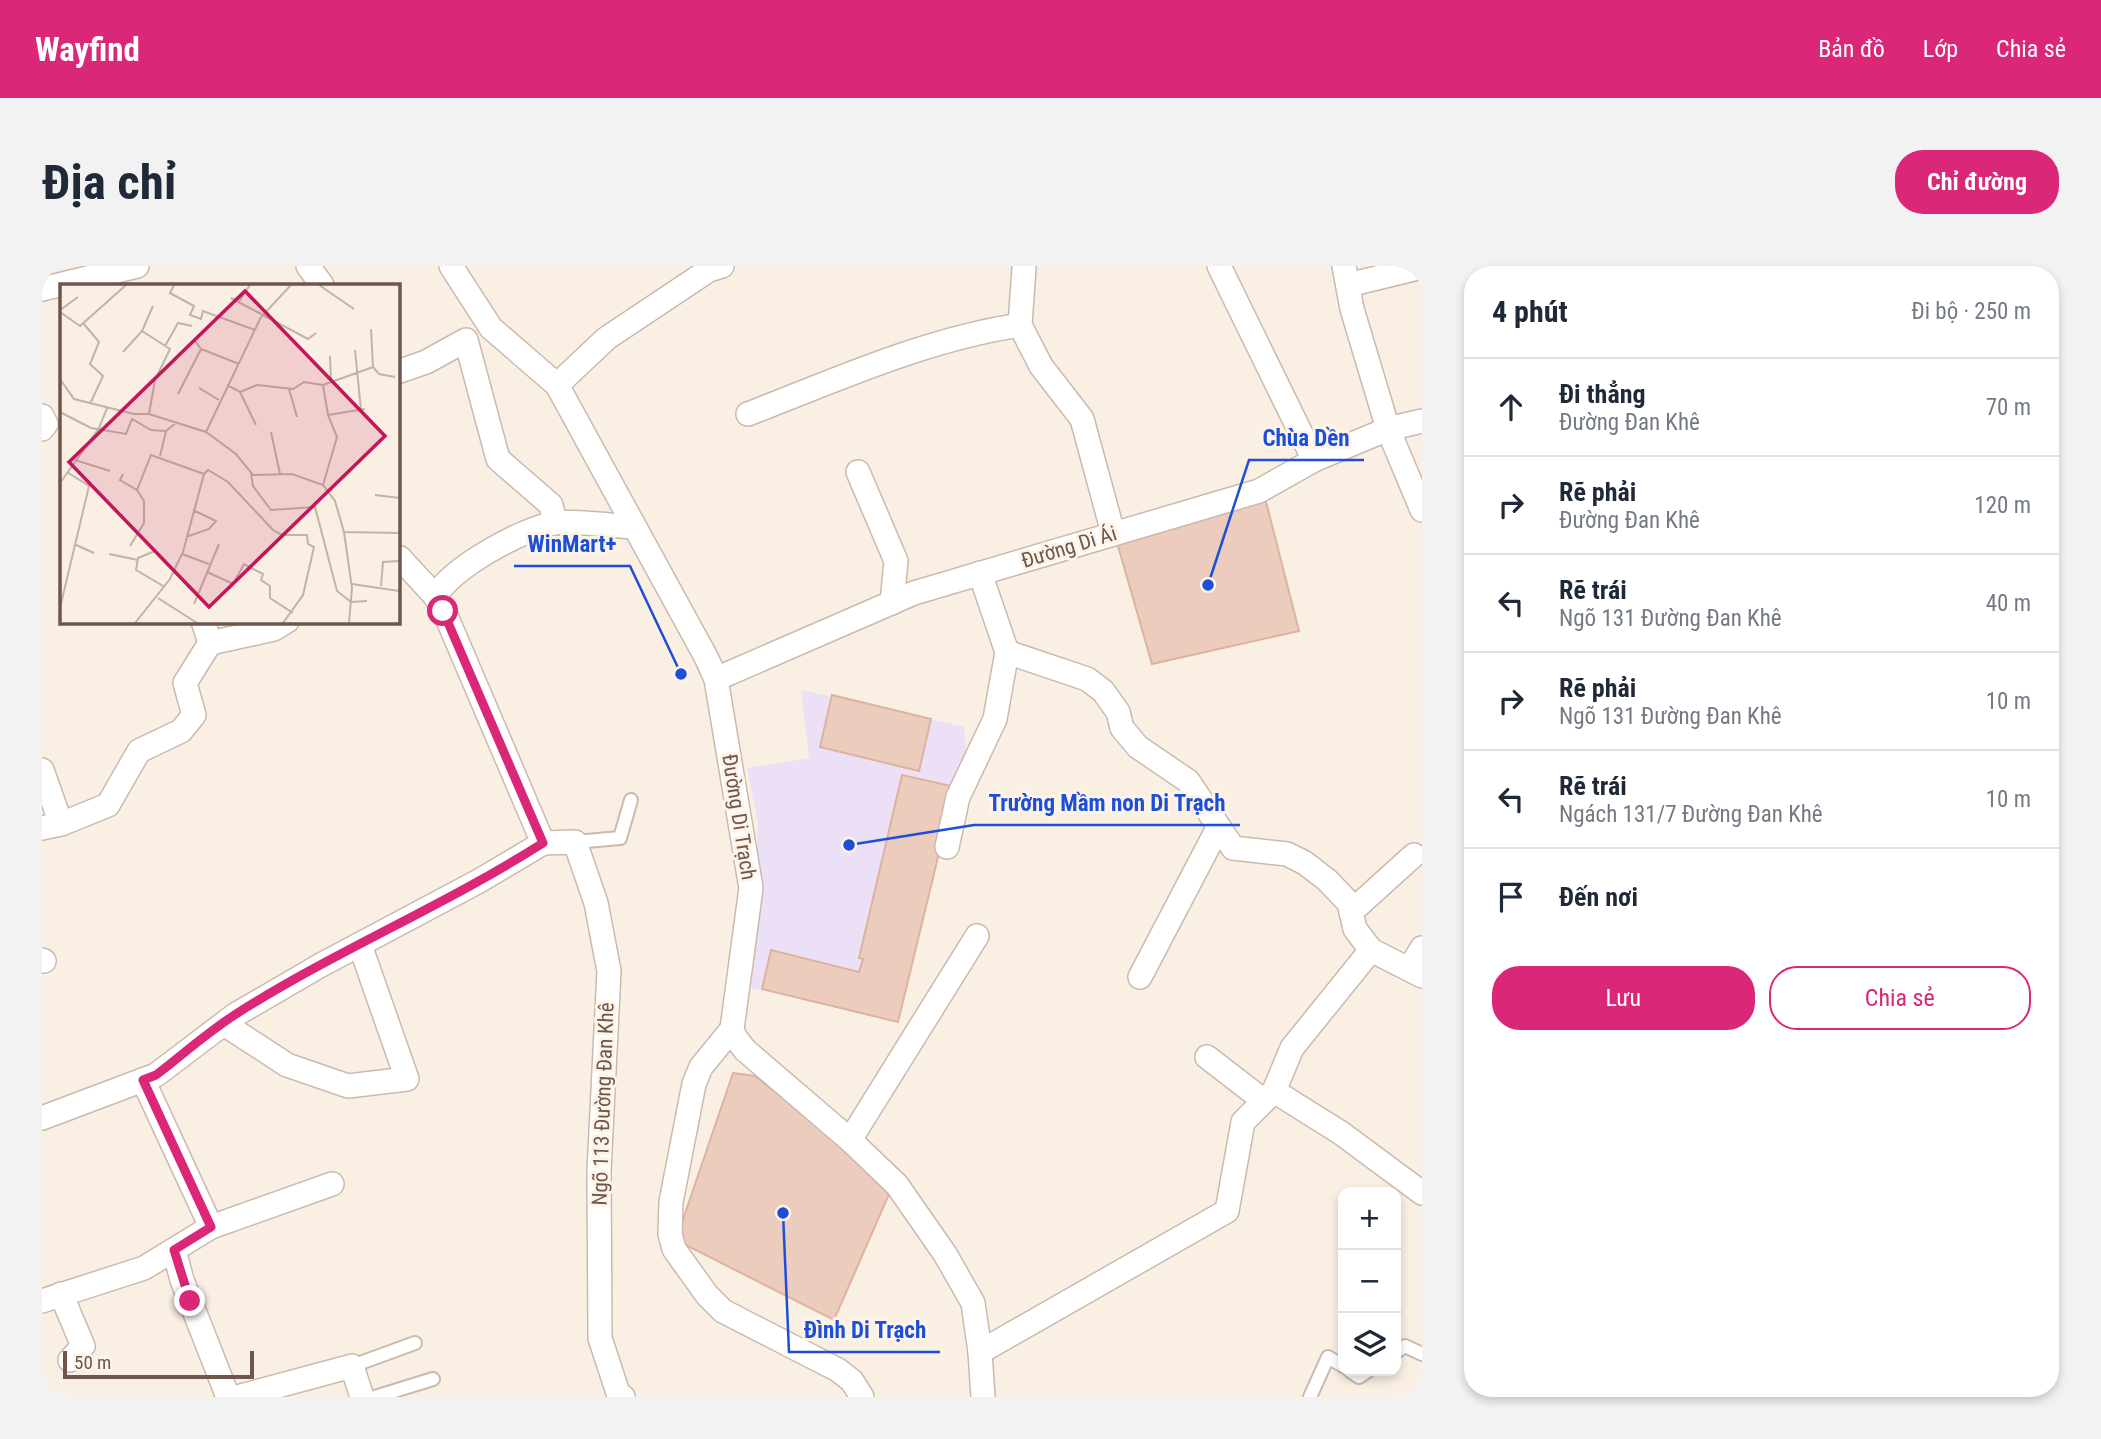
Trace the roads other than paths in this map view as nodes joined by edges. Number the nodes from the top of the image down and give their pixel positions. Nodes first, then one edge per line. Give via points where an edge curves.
1 (137, 266) edge
2 (308, 266) edge
3 (451, 266) edge
4 (1220, 266) edge
5 (713, 267) edge
6 (1422, 267) edge
7 (1024, 268) dead end
8 (1346, 275) edge
9 (78, 283) edge
10 (320, 284) edge
11 (60, 286) edge
12 (42, 289) edge
13 (1020, 325) junction
14 (491, 328) junction
15 (466, 340) junction
16 (399, 371) edge
17 (557, 385) junction
18 (748, 414) dead end
19 (42, 416) edge
20 (1422, 421) edge
21 (42, 429) edge
22 (1388, 429) junction
23 (1314, 460) junction
24 (858, 472) dead end
25 (1422, 510) edge
26 (555, 523) junction
27 (634, 527) junction
28 (1113, 533) junction
29 (399, 558) edge
30 (981, 573) junction
31 (435, 596) junction
32 (892, 603) junction
33 (284, 623) edge
34 (207, 632) edge
35 (1007, 652) junction
36 (716, 679) junction
37 (42, 770) edge
38 (631, 800) dead end
39 (52, 826) edge
40 (1218, 828) junction
41 (575, 842) junction
42 (543, 843) junction
43 (947, 847) dead end
44 (1414, 855) dead end
45 (1351, 912) junction
46 (977, 936) dead end
47 (360, 945) junction
48 (1422, 948) edge
49 (1371, 950) junction
50 (1415, 973) edge
51 (1140, 977) dead end
52 (224, 1024) junction
53 (732, 1029) junction
54 (1207, 1057) dead end
55 (143, 1080) junction
56 (1269, 1096) junction
57 (42, 1118) edge
58 (850, 1140) junction
59 (332, 1184) dead end
60 (1422, 1193) edge
61 (211, 1227) junction
62 (174, 1250) junction
63 (51, 1298) edge
64 (415, 1343) dead end
65 (1401, 1349) edge
66 (980, 1352) junction
67 (1422, 1354) edge
68 (70, 1360) dead end
69 (1338, 1363) edge
70 (352, 1366) junction
71 (433, 1379) dead end
72 (228, 1397) edge
73 (237, 1397) edge
74 (362, 1397) edge
75 (375, 1397) edge
76 (622, 1397) edge
77 (862, 1397) edge
78 (983, 1397) edge
79 (1310, 1397) edge

1 - 9 street
2 - 10 street
3 - 14 street, Đường Di Trạch
4 - 23 street
5 - 17 street via 607,338
6 - 8 street
7 - 13 street
8 - 22 street
11 - 12 street
13 - 18 street via 979,331
13 - 28 street via 1041,366 1082,419
14 - 15 street
14 - 17 street, Đường Di Trạch
15 - 16 street
15 - 26 street via 498,458 551,505
17 - 27 street, Đường Di Trạch
19 - 21 street via 47,424
20 - 22 street, Đường Di Ái
22 - 23 street, Đường Di Ái
22 - 25 street
23 - 28 street, Đường Di Ái via 1259,491
24 - 32 street via 896,561
26 - 27 street
26 - 31 street via 495,547 445,581
27 - 36 street, Đường Di Trạch
28 - 30 street, Đường Di Ái
29 - 31 street
30 - 32 street, Đường Di Ái
30 - 35 street
31 - 42 street
32 - 36 street, Đường Di Ái
33 - 34 street via 274,629
34 - 39 street via 185,684 194,715 181,732 139,751 108,805
35 - 40 street via 1087,680 1104,691 1122,728 1138,747 1188,781
35 - 43 street via 996,719 958,797
36 - 53 street, Đường Di Trạch via 751,888
37 - 39 street
38 - 41 lane via 620,838
40 - 45 street via 1233,848 1287,854 1305,863 1349,903
40 - 51 street
41 - 42 street
41 - 76 street, Ngõ 113 Đường Đan Khê via 596,903 609,971 599,1171 600,1338
42 - 47 street
44 - 45 street
45 - 49 street via 1355,929
46 - 58 street
47 - 52 street
47 - 52 street via 407,1079 348,1086 287,1065
48 - 50 street
49 - 50 street
49 - 56 street via 1293,1048
52 - 55 street
53 - 58 street via 745,1050
53 - 77 street via 701,1067 694,1084 671,1202 674,1249 723,1311 838,1370
54 - 56 street
55 - 57 street
55 - 61 street
56 - 60 street via 1341,1133
56 - 66 street via 1243,1122 1227,1211
58 - 66 street via 897,1185 945,1254 973,1303
59 - 61 street
61 - 62 street
62 - 63 street via 144,1268
62 - 72 street
63 - 68 street via 83,1346
64 - 70 lane
65 - 67 lane via 1405,1346
66 - 78 street
69 - 79 lane via 1328,1357
70 - 73 street
70 - 74 street
71 - 75 lane

